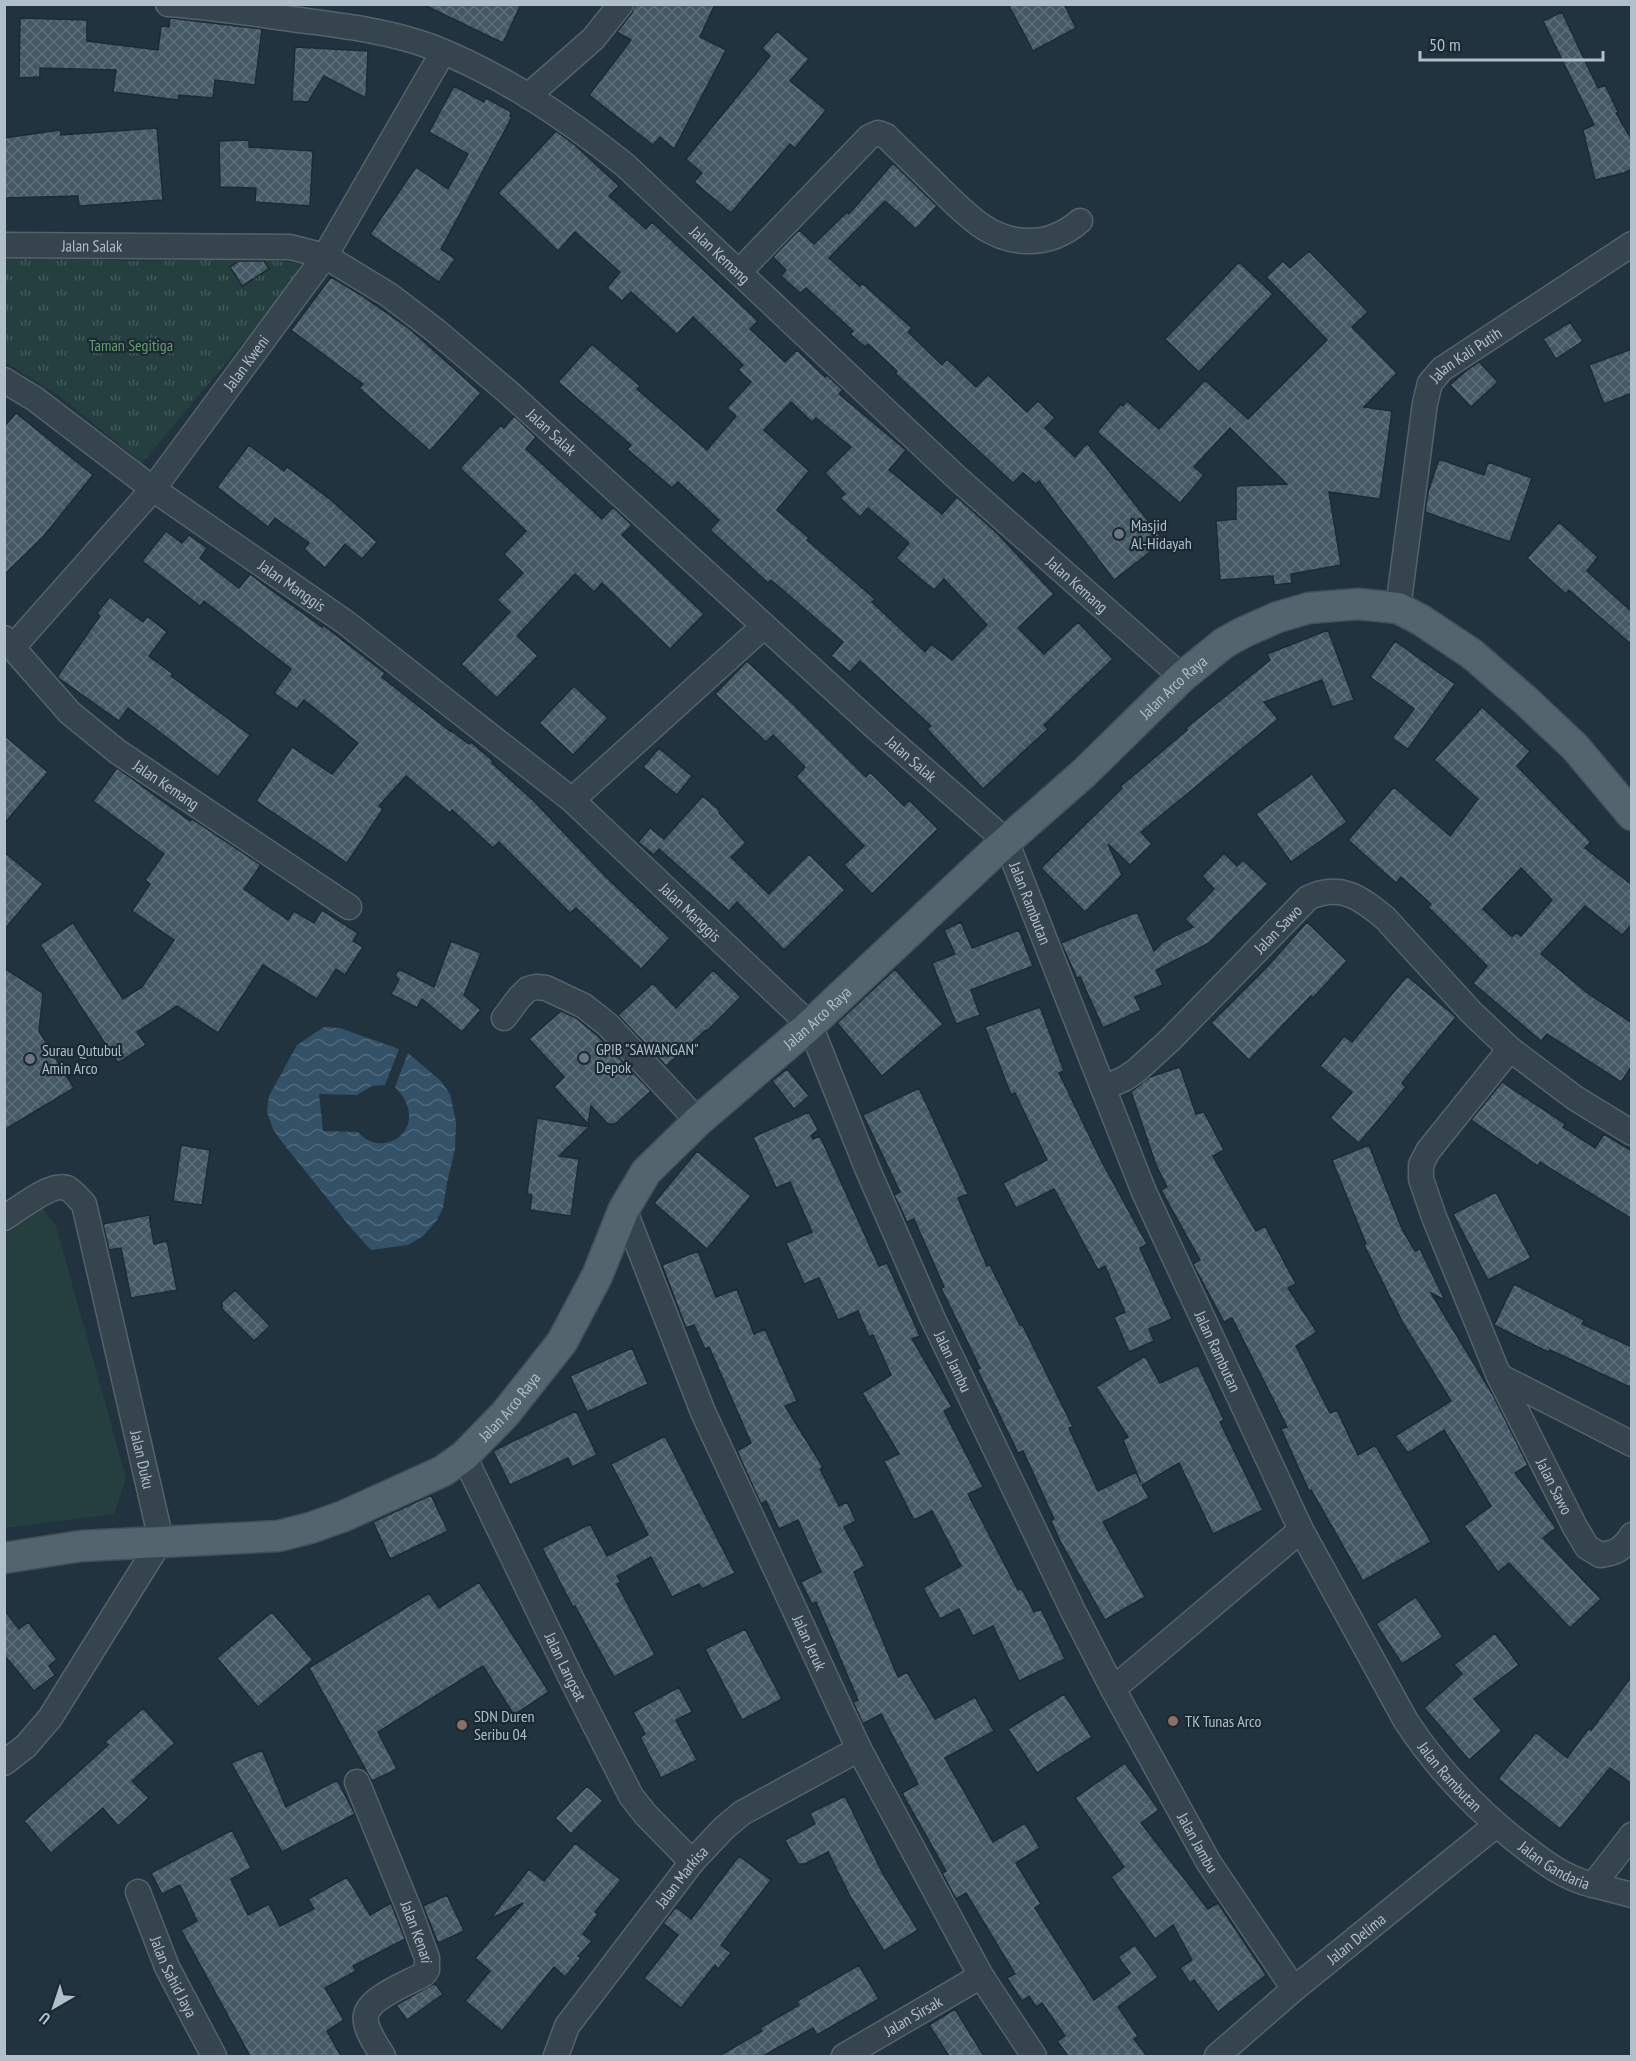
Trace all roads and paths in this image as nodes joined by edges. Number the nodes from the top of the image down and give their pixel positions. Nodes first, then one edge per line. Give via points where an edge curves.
1 (168, 4) edge
2 (621, 4) edge
3 (443, 52) junction
4 (528, 96) junction
5 (1080, 221) dead end
6 (1632, 244) edge
7 (4, 245) edge
8 (325, 256) junction
9 (739, 272) junction
10 (4, 380) edge
11 (153, 489) junction
12 (1398, 608) junction
13 (764, 626) junction
14 (9, 643) edge
15 (1182, 677) junction
16 (572, 800) junction
17 (1632, 815) edge
18 (1006, 841) junction
19 (349, 907) dead end
20 (504, 1018) dead end
21 (810, 1025) junction
22 (1510, 1049) junction
23 (1103, 1088) junction
24 (698, 1121) junction
25 (1632, 1133) edge
26 (624, 1209) junction
27 (4, 1218) edge
28 (1499, 1376) junction
29 (1632, 1444) edge
30 (464, 1456) junction
31 (1301, 1530) junction
32 (1632, 1535) edge
33 (161, 1540) junction
34 (4, 1558) edge
35 (1113, 1689) junction
36 (859, 1749) junction
37 (4, 1763) edge
38 (357, 1782) dead end
39 (1496, 1825) junction
40 (1632, 1835) edge
41 (692, 1862) junction
42 (1593, 1885) junction
43 (138, 1892) dead end
44 (1632, 1895) edge
45 (981, 1976) junction
46 (1294, 1989) junction
47 (214, 2056) edge
48 (383, 2056) edge
49 (556, 2056) edge
50 (844, 2056) edge
51 (1034, 2056) edge
52 (1216, 2056) edge

1 - 3 street, Jalan Kemang via 376,31
2 - 4 street via 593,39
3 - 4 street, Jalan Kemang
3 - 8 street, Jalan Kweni
4 - 9 street, Jalan Kemang via 583,131 626,165
5 - 9 street via 1047,240 1005,239 972,220 878,133 869,137
6 - 12 street, Jalan Kali Putih via 1442,369 1430,383
7 - 8 street, Jalan Salak via 290,247
8 - 11 street, Jalan Kweni
8 - 13 street, Jalan Salak via 389,295 436,331
9 - 15 street, Jalan Kemang via 956,477
10 - 11 street, Jalan Manggis
11 - 14 street, Jalan Kweni
11 - 16 street, Jalan Manggis via 345,622
12 - 15 main road, Jalan Arco Raya via 1358,604 1309,608 1278,617 1224,643
12 - 17 main road, Jalan Arco Raya via 1472,654 1525,700 1575,747
13 - 16 street
13 - 18 street, Jalan Salak
14 - 19 street, Jalan Kemang via 70,713 118,752
15 - 18 main road, Jalan Arco Raya via 1084,773
16 - 21 street, Jalan Manggis
18 - 21 main road, Jalan Arco Raya
18 - 23 street, Jalan Rambutan
20 - 24 street via 528,989 536,987 584,1006 608,1025
21 - 24 main road, Jalan Arco Raya
21 - 35 street, Jalan Jambu via 932,1317
22 - 23 street, Jalan Sawo via 1372,907 1353,896 1323,891 1308,898 1148,1060 1124,1079
22 - 25 street, Jalan Sawo via 1575,1098
22 - 28 street, Jalan Sawo via 1420,1165 1434,1217
23 - 31 street, Jalan Rambutan via 1144,1192
24 - 26 main road, Jalan Arco Raya via 646,1172
26 - 30 main road, Jalan Arco Raya via 597,1276 562,1342 512,1406
26 - 36 street, Jalan Jeruk via 703,1412
27 - 33 street, Jalan Duku via 58,1186 69,1189 84,1204
28 - 29 street
28 - 32 street, Jalan Sawo via 1587,1547 1600,1555 1612,1553
30 - 33 main road, Jalan Arco Raya via 443,1471 310,1528 279,1536
30 - 41 street, Jalan Langsat via 627,1788 646,1815
31 - 35 street
31 - 39 street, Jalan Rambutan via 1422,1746
33 - 34 main road, Jalan Arco Raya via 81,1546
33 - 37 street via 50,1718 26,1746
35 - 46 street, Jalan Jambu via 1209,1863
36 - 41 street, Jalan Markisa via 742,1813
36 - 45 street, Jalan Jeruk
38 - 48 street, Jalan Kenari via 427,1958 424,1974 368,2008 366,2024
39 - 42 street, Jalan Gandaria via 1548,1866
39 - 46 street, Jalan Delima
40 - 42 street, Jalan Gandaria
41 - 49 street, Jalan Markisa via 567,2026
42 - 44 street
43 - 47 street, Jalan Sahid Jaya via 163,1958
45 - 50 street, Jalan Sirsak
45 - 51 street, Jalan Jeruk
46 - 52 street, Jalan Delima

